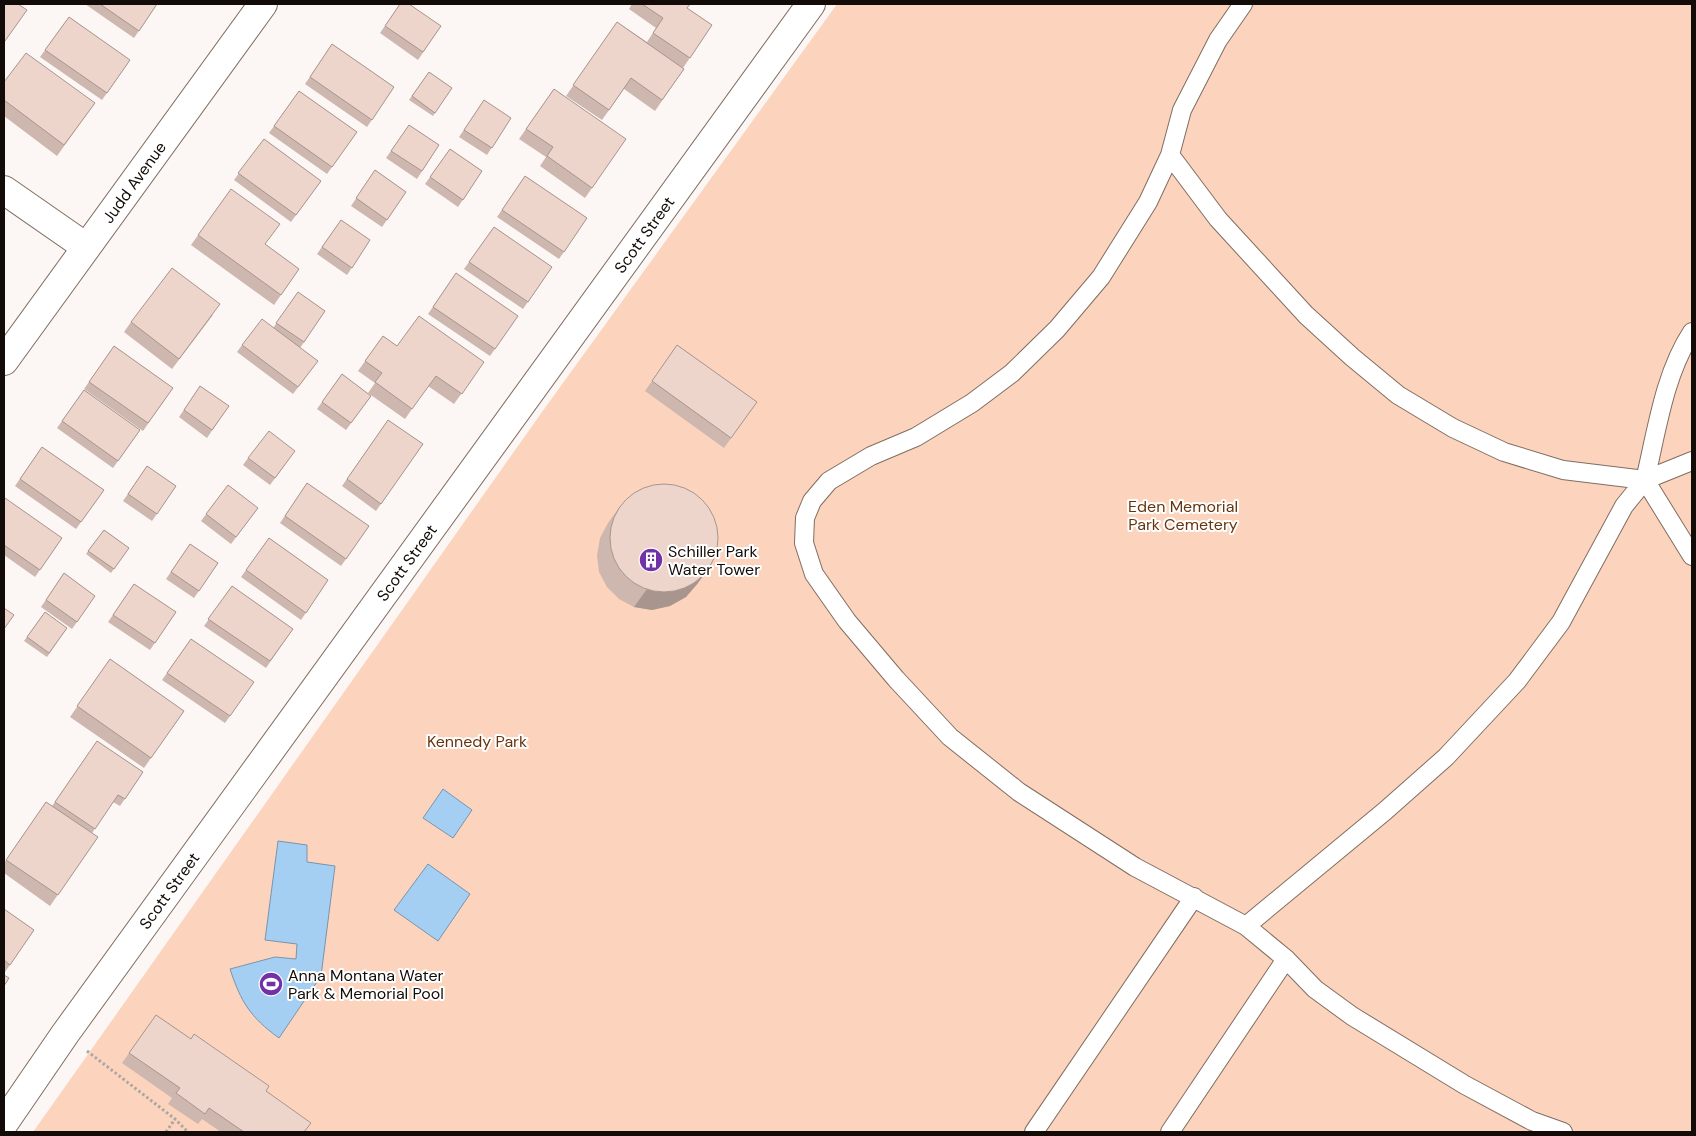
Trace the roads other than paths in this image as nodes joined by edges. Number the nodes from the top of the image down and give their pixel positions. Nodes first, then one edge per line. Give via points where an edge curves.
1 (263, 4) edge
2 (811, 4) edge
3 (1243, 4) edge
4 (1170, 155) junction
5 (4, 190) edge
6 (86, 247) junction
7 (1692, 332) edge
8 (4, 361) edge
9 (1692, 462) edge
10 (1645, 480) junction
11 (1692, 556) edge
12 (1194, 897) junction
13 (1246, 926) junction
14 (1286, 959) junction
15 (4, 1123) edge
16 (1034, 1132) edge
17 (1170, 1132) edge
18 (1564, 1132) edge

1 - 6 street, Judd Avenue
2 - 15 street, Scott Street via 65,1034
3 - 4 lane via 1218,40 1182,110
4 - 10 lane via 1218,219 1306,315 1398,395 1453,428 1504,452 1563,470
4 - 12 lane via 1148,202 1101,277 1057,329 1012,373 972,404 916,437 870,456 829,481 812,501 806,518 804,542 814,574 847,621 950,737 1019,792 1135,866
5 - 6 street
6 - 8 street, Judd Avenue
7 - 10 lane via 1669,379
9 - 10 lane
10 - 11 lane
10 - 13 lane via 1624,506 1561,622 1517,681 1446,757
12 - 13 lane
12 - 16 lane
13 - 14 lane
14 - 17 lane
14 - 18 lane via 1315,988 1352,1016 1465,1085 1532,1121

